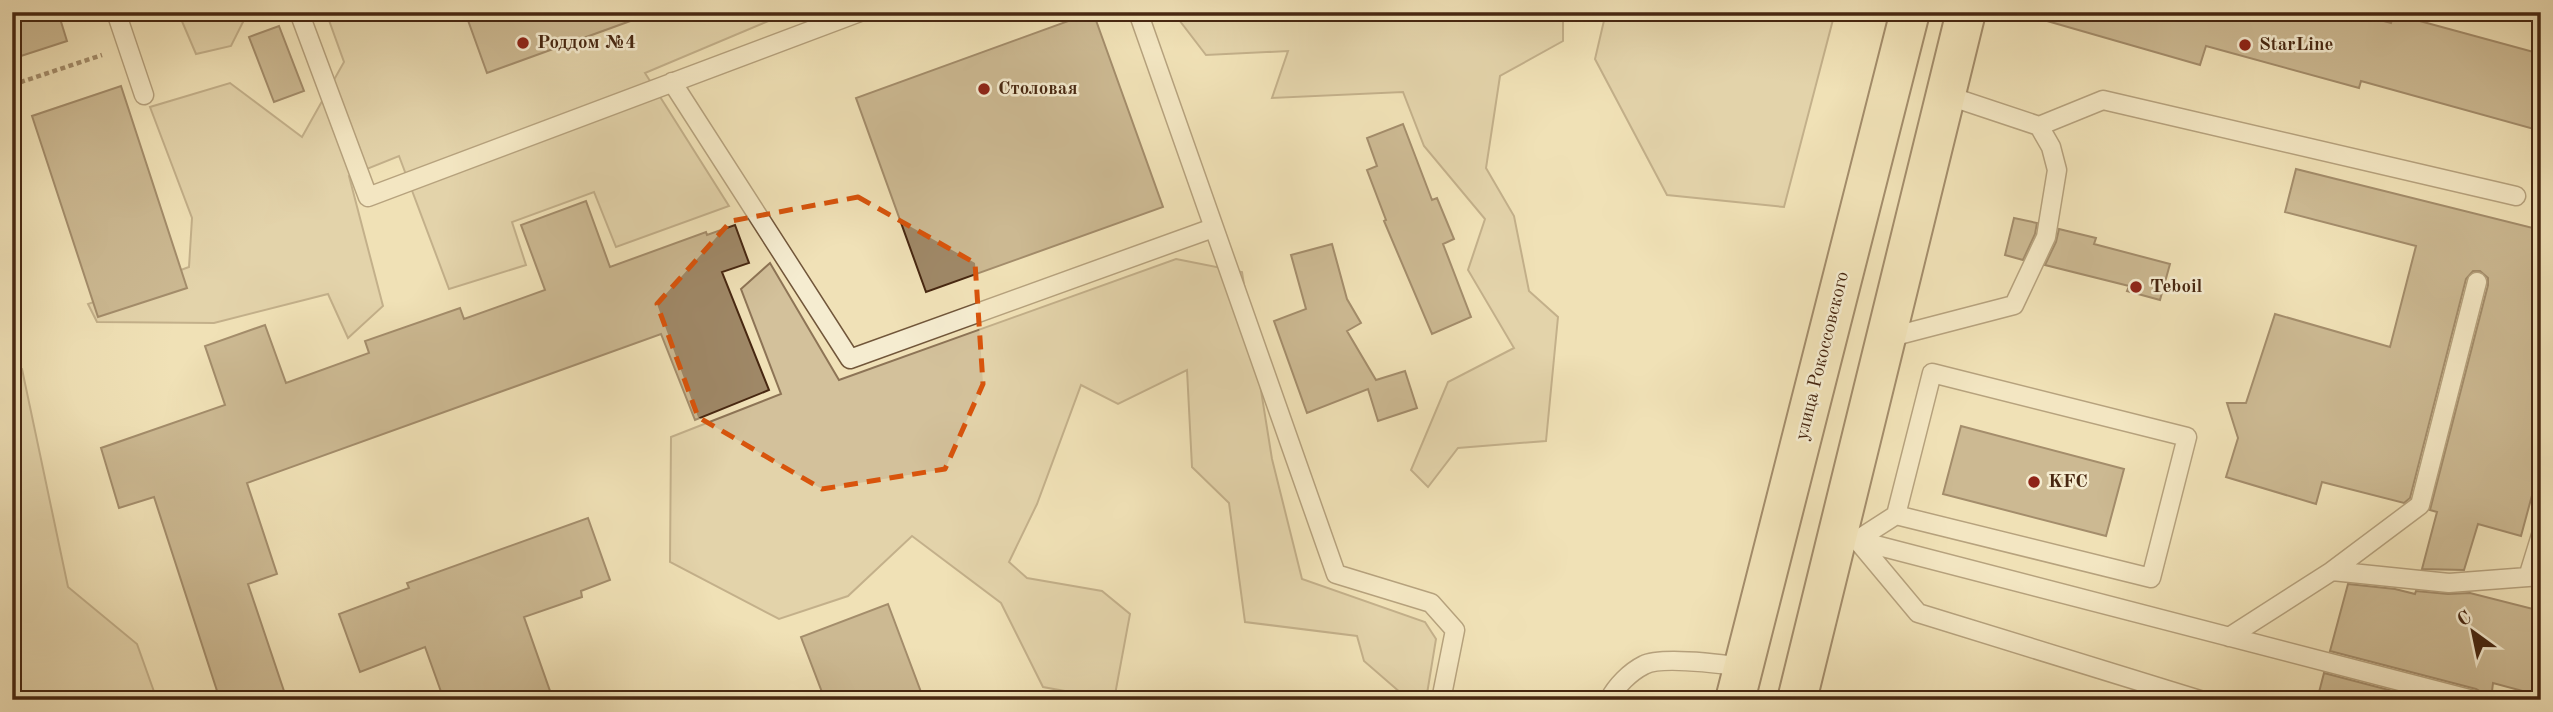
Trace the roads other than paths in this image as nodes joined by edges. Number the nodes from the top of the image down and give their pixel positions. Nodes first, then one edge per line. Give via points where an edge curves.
1 (116, 12) edge
2 (299, 12) edge
3 (860, 12) edge
4 (1138, 12) edge
5 (1910, 12) edge
6 (1966, 12) edge
7 (672, 82) junction
8 (144, 95) dead end
9 (1946, 95) junction
10 (2039, 126) junction
11 (2516, 196) dead end
12 (1213, 228) junction
13 (2477, 282) dead end
14 (1887, 338) junction
15 (1896, 515) junction
16 (2541, 535) edge
17 (1848, 537) junction
18 (2332, 571) junction
19 (2535, 576) edge
20 (2229, 637) junction
21 (1739, 683) edge
22 (1441, 700) edge
23 (1609, 700) edge
24 (1797, 700) edge
25 (2200, 700) edge
26 (2473, 700) edge

1 - 8 lane
2 - 7 lane via 368,197
3 - 7 lane
4 - 12 lane
5 - 21 highway, улица Рокоссовского
6 - 9 highway
7 - 12 lane via 850,359
9 - 10 lane
9 - 14 highway
10 - 11 lane via 2103,100
10 - 14 lane via 2057,170 2046,237 2014,305
12 - 22 lane via 1336,574 1431,603 1455,630
13 - 18 lane via 2420,505
14 - 17 highway
15 - 15 lane via 2151,578 2187,437 1932,373
15 - 17 lane
16 - 19 lane
17 - 20 lane
17 - 24 highway
17 - 25 lane via 1918,613
18 - 19 lane via 2449,583
18 - 20 lane
20 - 26 lane
21 - 23 lane via 1686,661 1646,664 1615,688

